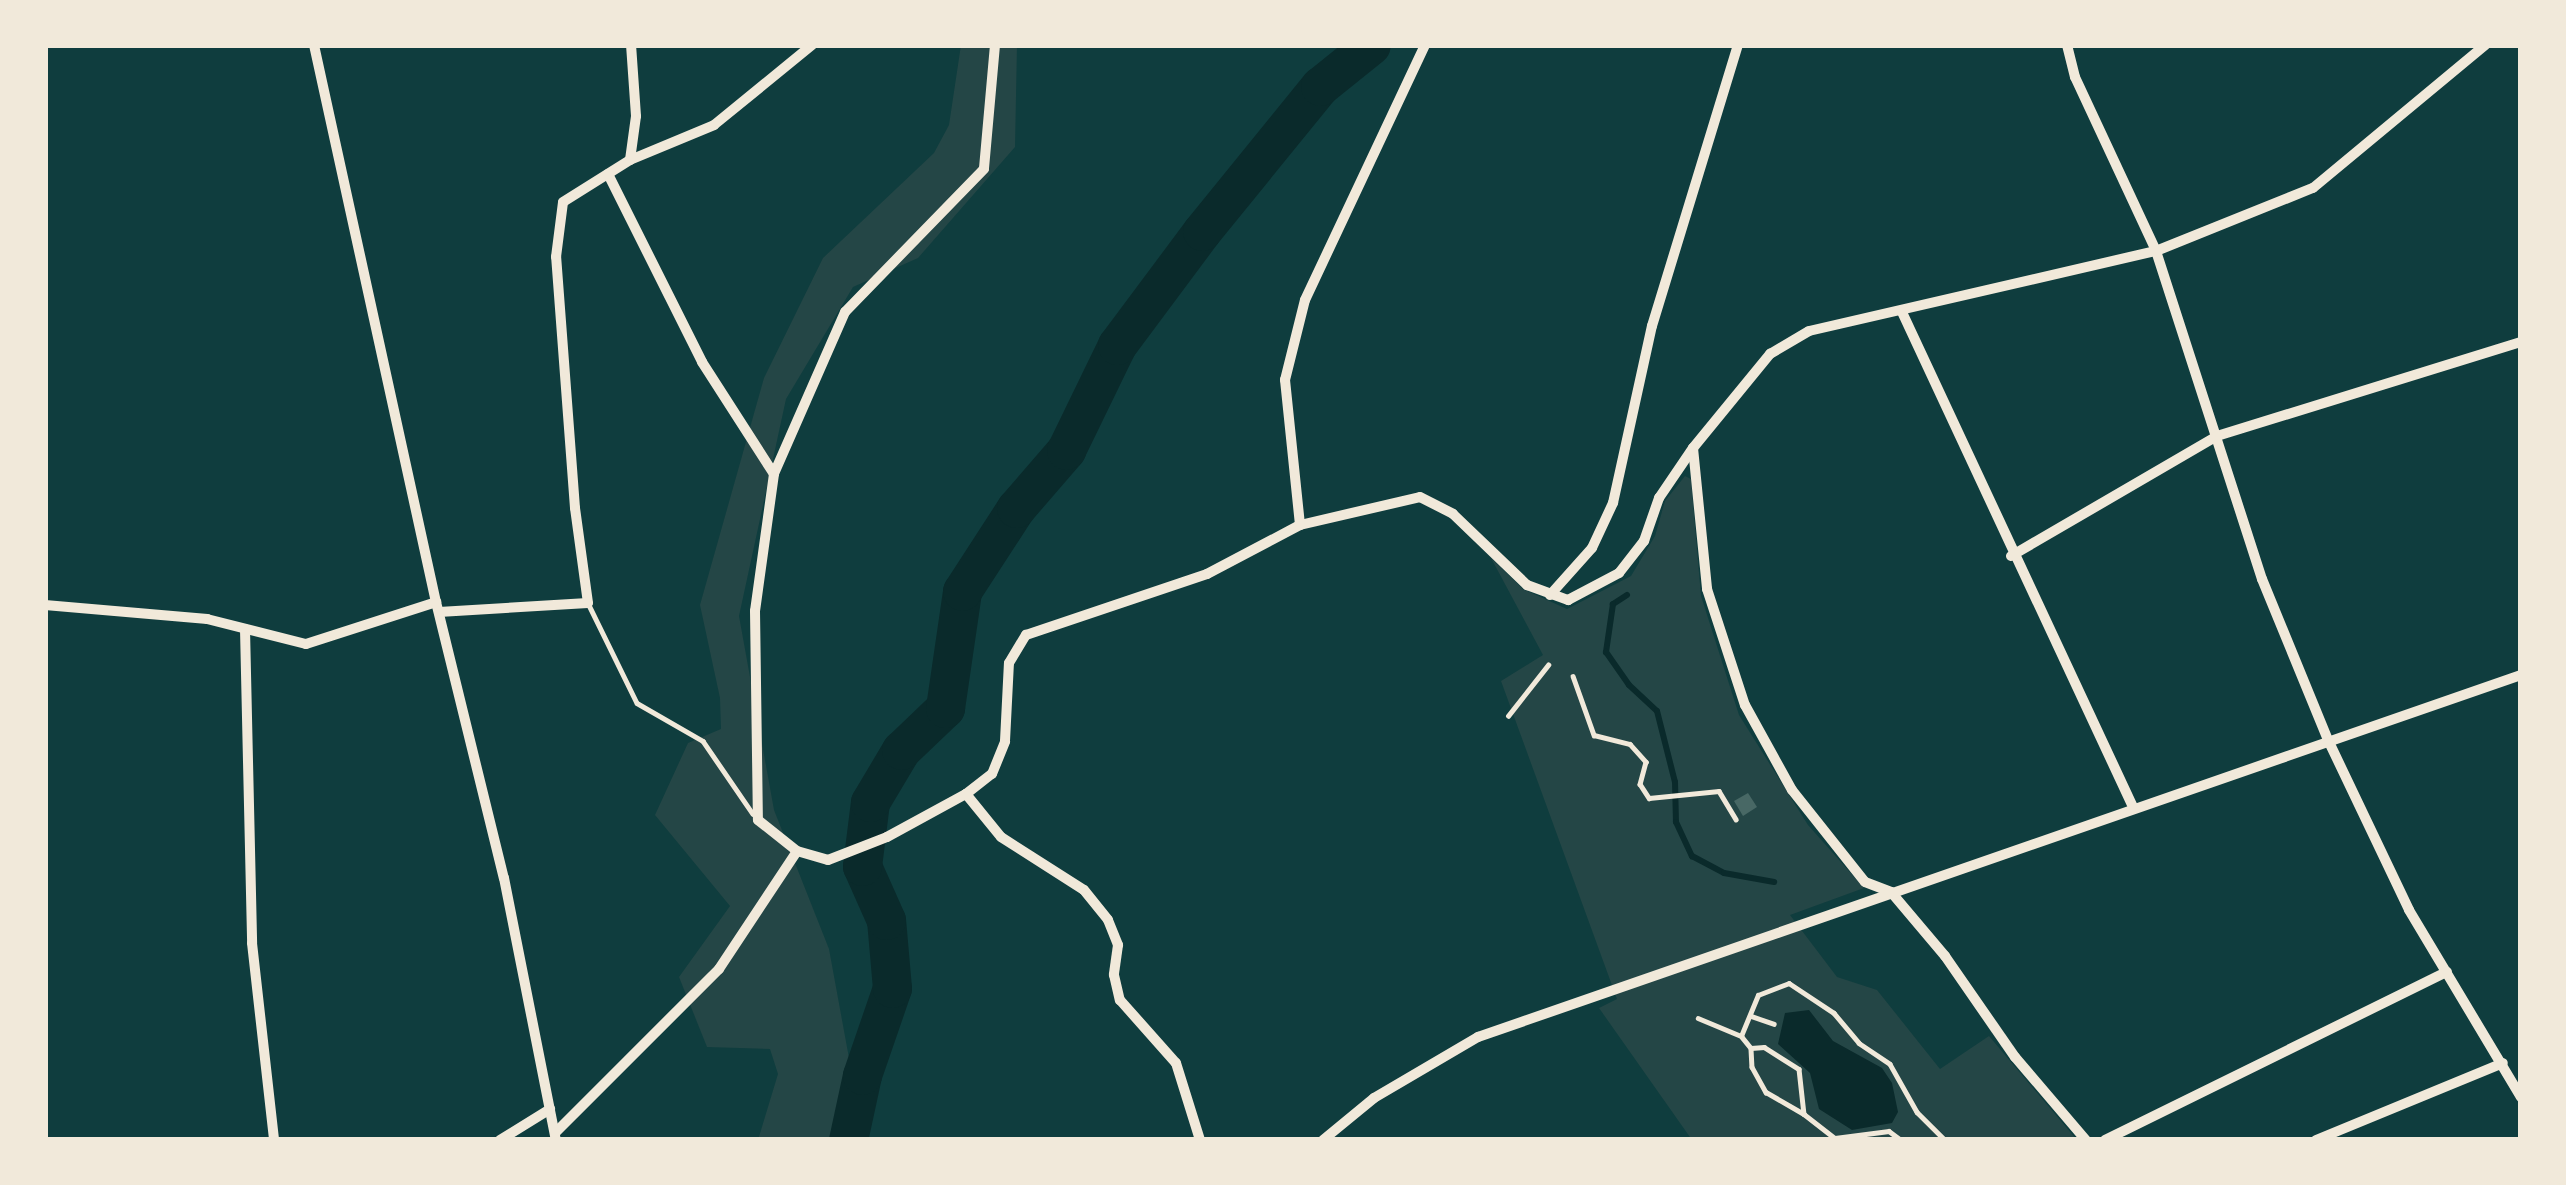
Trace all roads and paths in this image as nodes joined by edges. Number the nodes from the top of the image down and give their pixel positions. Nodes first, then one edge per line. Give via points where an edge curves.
1 (314, 45) edge
2 (631, 45) edge
3 (812, 45) edge
4 (995, 45) edge
5 (1425, 45) edge
6 (1738, 45) edge
7 (2067, 45) edge
8 (2485, 45) edge
9 (630, 160) junction
10 (608, 174) junction
11 (2156, 251) junction
12 (1902, 312) junction
13 (2521, 342) edge
14 (2217, 436) junction
15 (1693, 448) junction
16 (775, 474) junction
17 (1300, 525) junction
18 (2011, 556) junction
19 (1550, 596) junction
20 (588, 603) junction
21 (45, 605) edge
22 (438, 607) junction
23 (245, 629) junction
24 (1548, 664) dead end
25 (2521, 675) edge
26 (1573, 676) dead end
27 (1508, 716) dead end
28 (2330, 742) junction
29 (966, 794) junction
30 (2134, 809) junction
31 (1736, 819) dead end
32 (758, 820) junction
33 (797, 851) junction
34 (1891, 892) junction
35 (2447, 972) junction
36 (1750, 1016) junction
37 (1698, 1018) dead end
38 (1774, 1024) dead end
39 (1741, 1036) junction
40 (1751, 1048) junction
41 (2503, 1063) junction
42 (2516, 1075) edge
43 (2521, 1097) edge
44 (550, 1109) junction
45 (1804, 1114) junction
46 (556, 1136) edge
47 (274, 1140) edge
48 (500, 1140) edge
49 (1200, 1140) edge
50 (1323, 1140) edge
51 (1901, 1140) edge
52 (1945, 1140) edge
53 (2086, 1140) edge
54 (2105, 1140) edge
55 (2316, 1140) edge

1 - 22 street
2 - 9 street
3 - 9 street via 714,124
4 - 16 street via 984,169 845,312
5 - 17 street via 1305,300 1285,380
6 - 19 street via 1652,326 1613,503 1592,548
7 - 11 street
8 - 11 street via 2313,188
9 - 10 street
10 - 16 street via 702,362
10 - 20 street via 562,202 556,257
11 - 12 street
11 - 14 street
12 - 15 street via 1809,331 1770,354
12 - 18 street
13 - 14 street
14 - 18 street
14 - 28 street via 2262,579
15 - 19 street via 1619,573 1568,600
15 - 34 street via 1706,590 1745,705 1792,790 1865,882
16 - 32 street via 754,611
17 - 19 street via 1420,497 1453,514 1527,585
17 - 29 street via 1207,574 1026,635 1009,663 1005,741 992,773
18 - 30 street
20 - 22 street
20 - 32 lane via 637,703 703,741
21 - 23 street
22 - 23 street via 306,644
22 - 44 street
23 - 47 street via 252,943
24 - 27 path
25 - 28 street
26 - 31 path via 1594,735 1630,744 1646,762 1640,784 1649,798 1719,791
28 - 30 street
28 - 35 street
29 - 33 street via 828,860
29 - 49 street via 1000,837 1084,890 1108,920 1118,945 1120,1000 1176,1063
30 - 34 street
32 - 33 street
33 - 46 street via 719,969
34 - 50 street via 1478,1037 1374,1098
34 - 53 street
35 - 41 street
35 - 54 street
36 - 38 path
36 - 39 path
36 - 52 path via 1758,995 1789,983 1890,1064 1917,1112
37 - 39 path
39 - 40 path
40 - 45 path via 1766,1092
40 - 45 path via 1764,1047 1799,1069
41 - 42 street
41 - 55 street
42 - 43 street
44 - 46 street
44 - 48 street
45 - 51 path via 1835,1138 1888,1132

